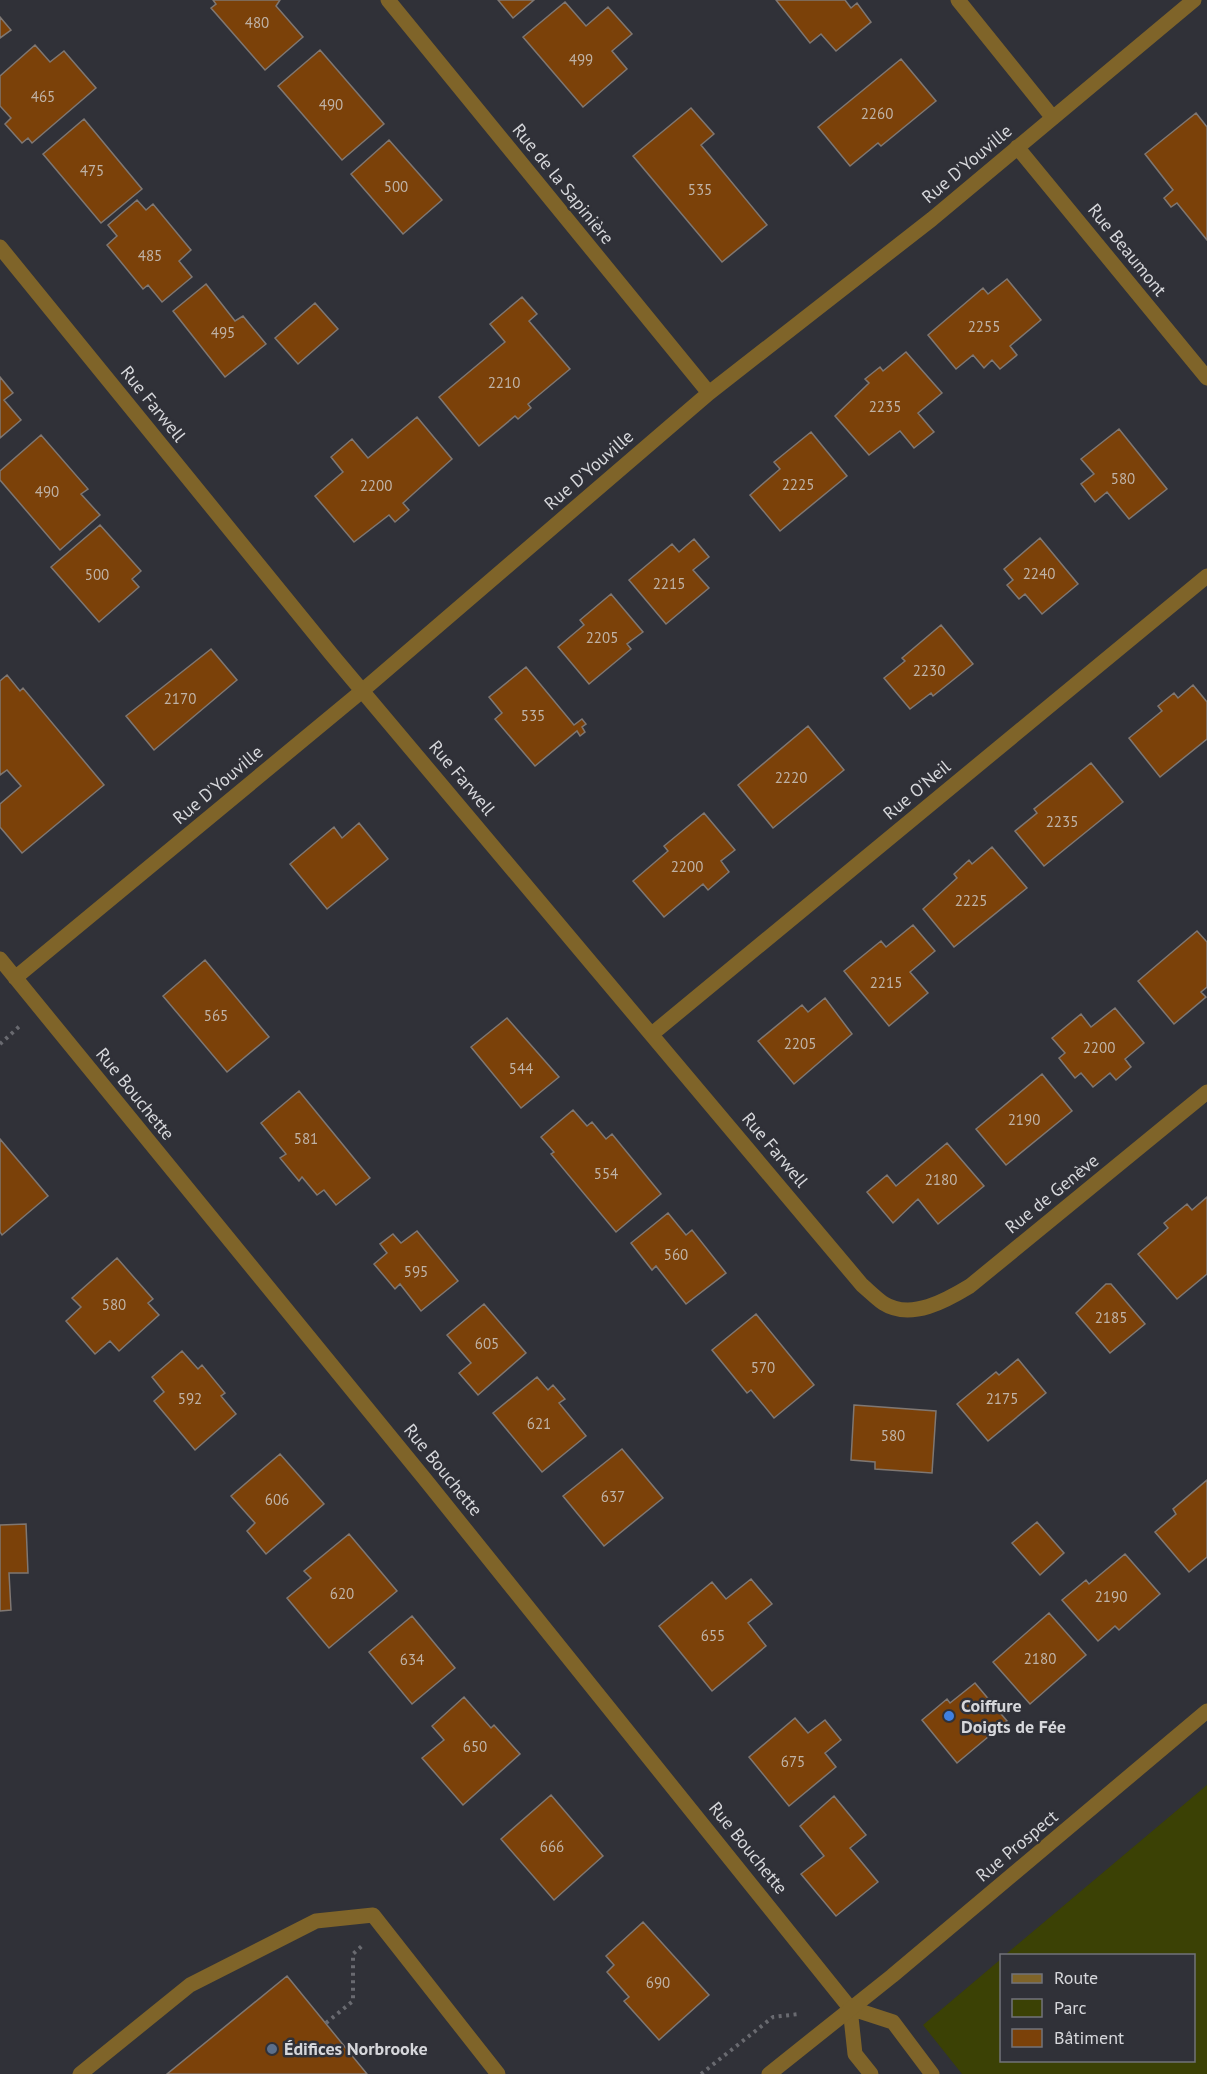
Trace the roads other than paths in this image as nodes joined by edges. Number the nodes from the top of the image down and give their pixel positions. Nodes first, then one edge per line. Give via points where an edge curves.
1 (388, 0) edge
2 (958, 0) edge
3 (1194, 0) edge
4 (1053, 118) junction
5 (1017, 147) junction
6 (0, 247) edge
7 (1207, 378) edge
8 (709, 393) junction
9 (1207, 576) edge
10 (362, 691) junction
11 (0, 959) edge
12 (15, 978) junction
13 (652, 1034) junction
14 (1207, 1092) edge
15 (913, 1310) joint
16 (1207, 1711) edge
17 (850, 2008) junction
18 (80, 2074) edge
19 (498, 2074) edge
20 (769, 2074) edge
21 (871, 2074) edge
22 (932, 2074) edge

1 - 8 street, Rue de la Sapinière
2 - 4 street
3 - 4 street, Rue D'Youville
4 - 5 street, Rue D'Youville
5 - 7 street, Rue Beaumont
5 - 8 street, Rue D'Youville via 932,219
6 - 10 street, Rue Farwell
8 - 10 street, Rue D'Youville
9 - 13 street, Rue O'Neil
10 - 12 street, Rue D'Youville
10 - 13 street, Rue Farwell
11 - 12 street, Rue Bouchette
12 - 17 street, Rue Bouchette
13 - 15 street, Rue Farwell via 862,1285 885,1305
14 - 15 street, Rue de Genève via 970,1286 942,1303
16 - 17 street, Rue Prospect
17 - 20 street, Rue Prospect
17 - 21 street via 855,2054
17 - 22 street via 893,2022
18 - 19 street via 190,1985 316,1921 373,1915

